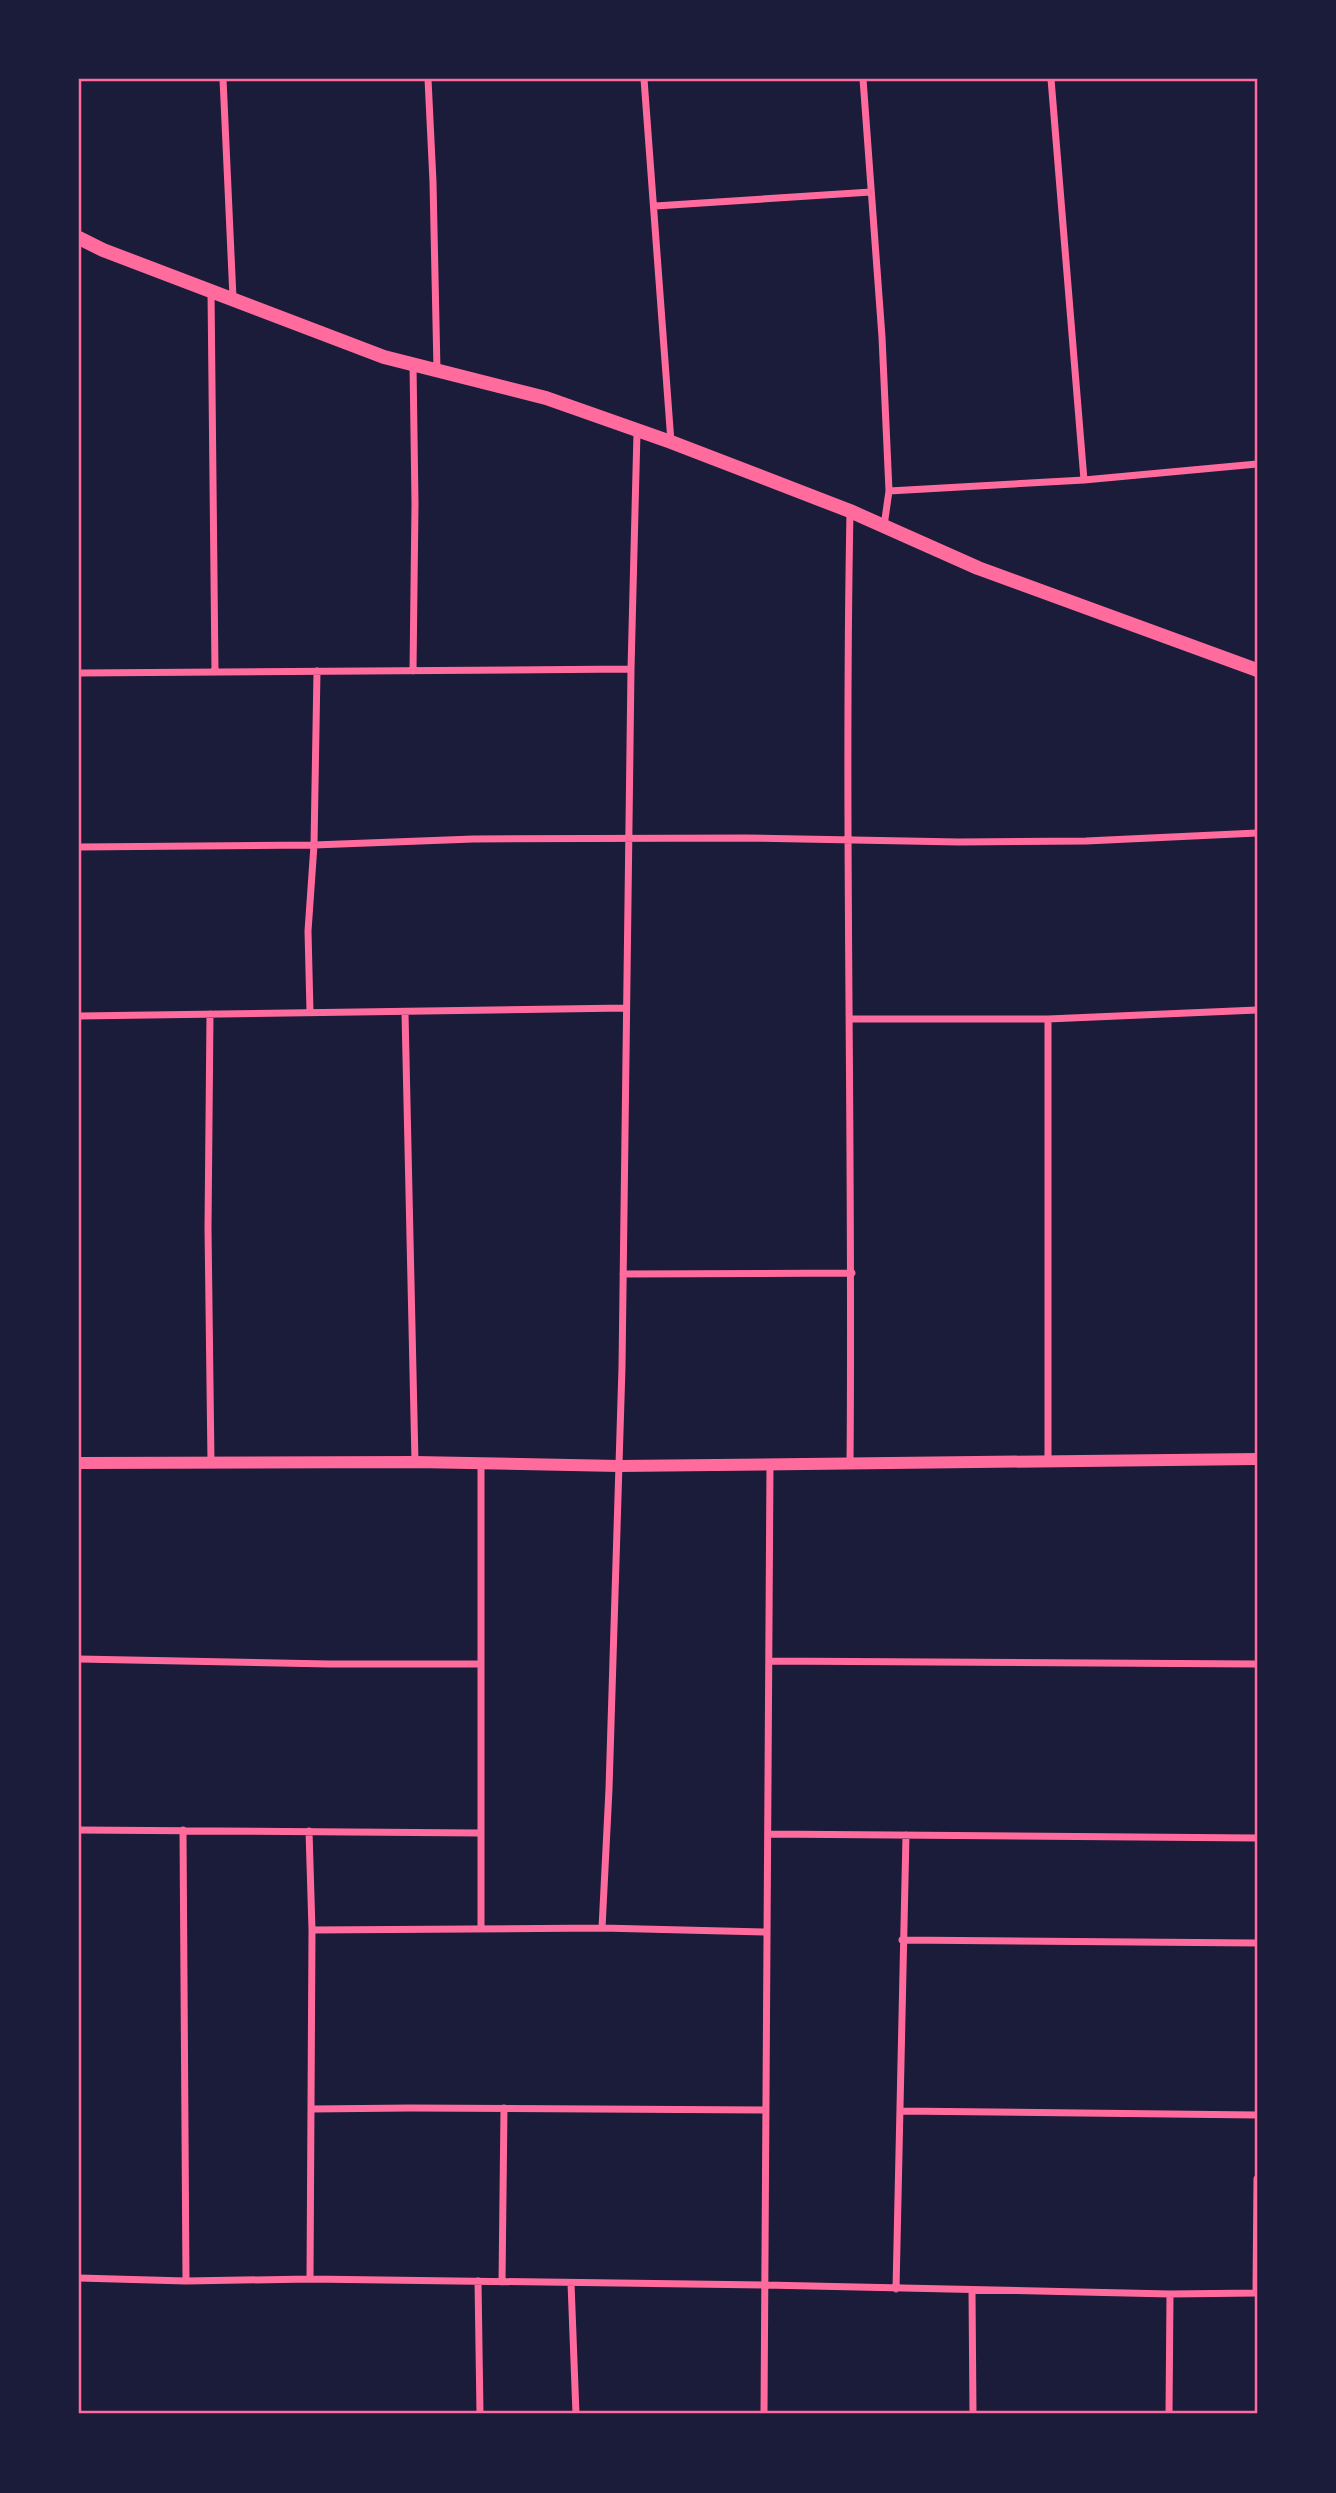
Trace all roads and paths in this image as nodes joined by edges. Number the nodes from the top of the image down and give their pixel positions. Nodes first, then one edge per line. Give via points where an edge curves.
1 (223, 79) edge
2 (428, 79) edge
3 (644, 79) edge
4 (863, 79) edge
5 (1051, 79) edge
6 (871, 192) junction
7 (655, 206) junction
8 (79, 239) edge
9 (211, 291) junction
10 (233, 300) junction
11 (413, 363) junction
12 (437, 370) junction
13 (637, 432) junction
14 (671, 442) junction
15 (1257, 464) edge
16 (1084, 480) junction
17 (889, 491) junction
18 (850, 511) junction
19 (884, 526) junction
20 (631, 669) junction
21 (1257, 670) edge
22 (317, 671) junction
23 (413, 671) junction
24 (215, 672) junction
25 (79, 673) edge
26 (1257, 834) edge
27 (629, 840) junction
28 (847, 841) junction
29 (314, 845) junction
30 (79, 848) edge
31 (626, 1008) junction
32 (1257, 1010) edge
33 (310, 1012) junction
34 (405, 1013) junction
35 (210, 1014) junction
36 (79, 1016) edge
37 (849, 1019) junction
38 (1048, 1019) junction
39 (852, 1273) junction
40 (623, 1274) junction
41 (1257, 1460) edge
42 (1048, 1461) junction
43 (211, 1462) junction
44 (415, 1462) junction
45 (79, 1463) edge
46 (481, 1463) junction
47 (850, 1463) junction
48 (770, 1464) junction
49 (619, 1466) junction
50 (79, 1659) edge
51 (769, 1661) junction
52 (480, 1664) junction
53 (1257, 1664) edge
54 (79, 1830) edge
55 (183, 1830) junction
56 (309, 1831) junction
57 (480, 1833) junction
58 (768, 1834) junction
59 (905, 1835) junction
60 (1257, 1838) edge
61 (481, 1928) junction
62 (602, 1928) junction
63 (312, 1930) junction
64 (767, 1932) junction
65 (902, 1940) junction
66 (1257, 1943) edge
67 (504, 2108) junction
68 (312, 2109) junction
69 (766, 2110) junction
70 (900, 2111) junction
71 (1257, 2115) edge
72 (1257, 2179) edge
73 (79, 2278) edge
74 (310, 2279) junction
75 (186, 2281) junction
76 (478, 2281) junction
77 (502, 2282) junction
78 (571, 2283) junction
79 (765, 2285) junction
80 (896, 2290) junction
81 (972, 2291) junction
82 (1257, 2293) edge
83 (1170, 2294) junction
84 (480, 2414) edge
85 (576, 2414) edge
86 (764, 2414) edge
87 (972, 2414) edge
88 (1169, 2414) edge

1 - 10 street
2 - 12 street
3 - 7 street
4 - 6 street
5 - 16 street
6 - 7 street
6 - 17 street
7 - 14 street
8 - 9 main road
9 - 10 main road
9 - 24 street
10 - 11 main road via 384,357
11 - 12 main road
11 - 23 street
12 - 13 main road via 546,398
13 - 14 main road
13 - 20 street
14 - 18 main road
15 - 16 street
16 - 17 street
17 - 19 street
18 - 19 main road
18 - 28 street
19 - 21 main road via 978,568
20 - 23 street
20 - 27 street
22 - 23 street
22 - 24 street
22 - 29 street
24 - 25 street
26 - 28 street via 1086,841
27 - 28 street
27 - 29 street
27 - 31 street
28 - 37 street
29 - 30 street
29 - 33 street via 308,931
31 - 34 street
31 - 40 street
32 - 38 street
33 - 34 street
33 - 35 street
34 - 44 street
35 - 36 street
35 - 43 street
37 - 38 street
37 - 39 street
38 - 42 street
39 - 40 street
39 - 47 street
40 - 49 street
41 - 42 street
42 - 47 street
43 - 44 street
43 - 45 street
44 - 46 street
46 - 49 street
46 - 52 street
47 - 48 street
48 - 49 street
48 - 51 street
49 - 62 street
50 - 52 street
51 - 53 street
51 - 58 street
52 - 57 street
54 - 55 street
55 - 56 street
55 - 75 street
56 - 57 street
56 - 63 street
57 - 61 street
58 - 59 street
58 - 64 street
59 - 60 street
59 - 65 street
61 - 62 street
61 - 63 street
62 - 64 street
63 - 68 street
64 - 69 street
65 - 66 street
65 - 70 street
67 - 68 street
67 - 69 street
67 - 77 street
68 - 74 street
69 - 79 street
70 - 71 street
70 - 80 street
72 - 82 street
73 - 75 street
74 - 75 street
74 - 76 street
76 - 77 street
76 - 84 street
77 - 78 street
78 - 79 street
78 - 85 street
79 - 80 street
79 - 86 street
80 - 81 street
81 - 83 street
81 - 87 street
82 - 83 street
83 - 88 street

